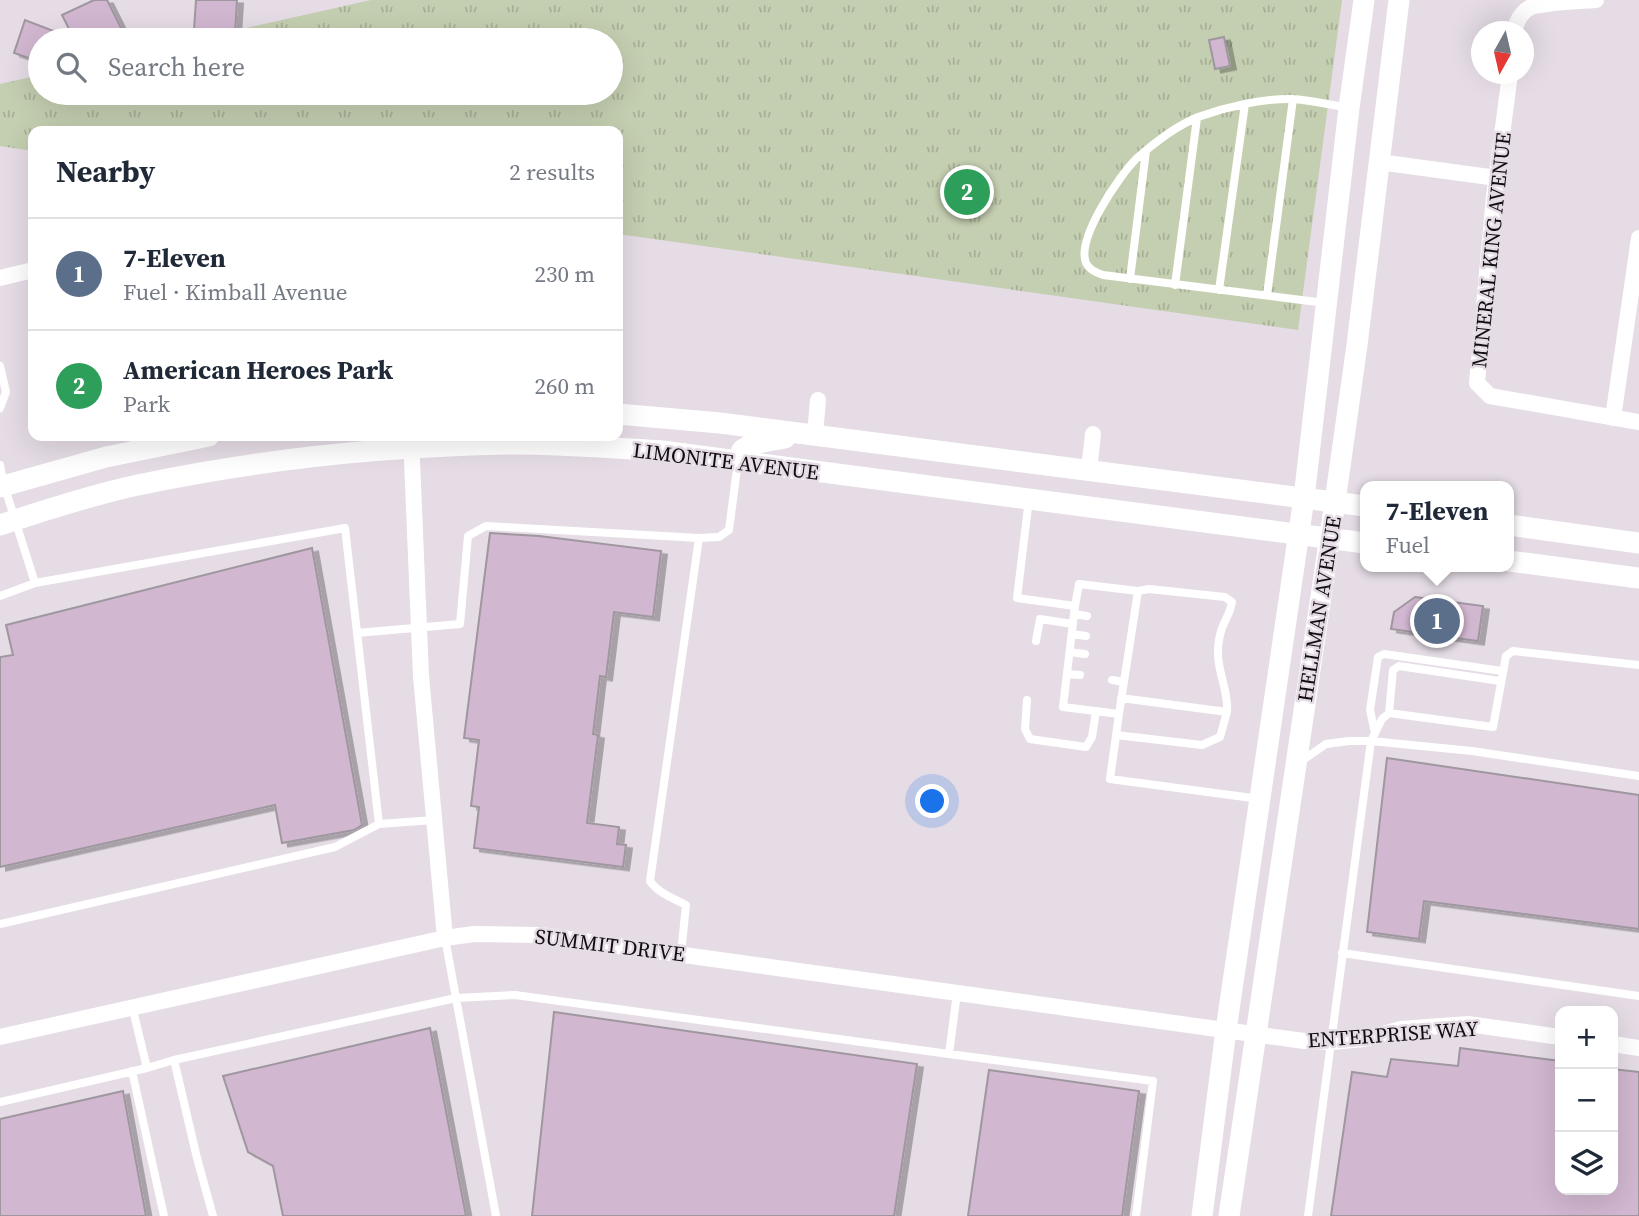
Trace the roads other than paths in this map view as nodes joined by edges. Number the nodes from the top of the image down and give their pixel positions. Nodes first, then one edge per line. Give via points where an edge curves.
1 (1364, 0) edge
2 (1399, 0) edge
3 (1596, 0) edge
4 (1518, 21) edge
5 (1509, 84) edge
6 (1293, 99) junction
7 (1245, 104) junction
8 (1349, 108) junction
9 (1197, 118) junction
10 (1146, 150) junction
11 (1379, 162) junction
12 (1497, 178) junction
13 (1639, 238) edge
14 (28, 271) edge
15 (0, 278) edge
16 (1130, 279) junction
17 (1175, 285) junction
18 (1219, 290) junction
19 (1267, 295) junction
20 (1326, 303) junction
21 (0, 366) edge
22 (818, 400) dead end
23 (0, 408) edge
24 (623, 414) edge
25 (1613, 418) junction
26 (1639, 422) edge
27 (1093, 434) dead end
28 (815, 435) junction
29 (184, 441) edge
30 (412, 442) edge
31 (738, 461) junction
32 (1089, 470) junction
33 (1, 479) edge
34 (1304, 498) junction
35 (1029, 499) junction
36 (1335, 502) junction
37 (1360, 505) edge
38 (8, 522) edge
39 (1514, 526) edge
40 (1298, 534) junction
41 (699, 538) junction
42 (1330, 538) junction
43 (1360, 542) edge
44 (1639, 543) edge
45 (1514, 562) edge
46 (1639, 578) edge
47 (35, 583) junction
48 (1138, 591) junction
49 (0, 596) edge
50 (1075, 610) junction
51 (1087, 616) dead end
52 (1073, 624) junction
53 (419, 626) junction
54 (357, 633) junction
55 (1072, 634) junction
56 (1086, 636) dead end
57 (1120, 640) dead end
58 (1036, 641) dead end
59 (1130, 641) junction
60 (1070, 652) junction
61 (1085, 654) dead end
62 (1117, 659) dead end
63 (1127, 660) junction
64 (1639, 665) edge
65 (1503, 670) junction
66 (1067, 674) junction
67 (1080, 675) dead end
68 (1112, 680) dead end
69 (1500, 681) junction
70 (1124, 682) junction
71 (1121, 698) junction
72 (1027, 700) dead end
73 (1096, 711) junction
74 (1227, 712) junction
75 (1389, 713) junction
76 (1119, 714) junction
77 (1116, 735) junction
78 (1373, 737) junction
79 (1296, 765) junction
80 (1639, 776) edge
81 (1260, 799) junction
82 (434, 820) junction
83 (379, 824) junction
84 (0, 924) edge
85 (445, 938) junction
86 (1342, 953) junction
87 (681, 954) junction
88 (957, 992) junction
89 (1639, 996) edge
90 (456, 998) junction
91 (132, 1006) junction
92 (1226, 1030) junction
93 (1256, 1034) junction
94 (1555, 1036) edge
95 (0, 1037) edge
96 (1332, 1042) junction
97 (1618, 1045) edge
98 (1639, 1048) edge
99 (949, 1054) junction
100 (174, 1060) junction
101 (147, 1068) junction
102 (132, 1071) junction
103 (0, 1102) edge
104 (164, 1216) edge
105 (213, 1216) edge
106 (496, 1216) edge
107 (1136, 1216) edge
108 (1202, 1216) edge
109 (1229, 1216) edge
110 (1308, 1216) edge

1 - 8 main road, HELLMAN AVENUE
2 - 11 main road, HELLMAN AVENUE
3 - 4 street via 1539,5 1529,8
5 - 12 street, MINERAL KING AVENUE
6 - 7 lane
6 - 8 lane
6 - 19 lane
7 - 9 lane
7 - 18 lane
8 - 20 main road, HELLMAN AVENUE
9 - 10 lane
9 - 17 lane
10 - 16 lane
10 - 16 lane via 1111,190 1087,242 1086,262 1096,272
11 - 12 street
11 - 36 main road, HELLMAN AVENUE
12 - 25 street, MINERAL KING AVENUE via 1477,383 1490,396
13 - 25 street
14 - 15 street
16 - 17 lane
17 - 18 lane
18 - 19 lane
19 - 20 lane
20 - 34 main road, HELLMAN AVENUE
21 - 23 lane via 6,392
22 - 28 street
24 - 28 main road, LIMONITE AVENUE
25 - 26 street, MINERAL KING AVENUE
27 - 32 street
28 - 31 main road via 752,444
28 - 32 main road, LIMONITE AVENUE
29 - 33 main road
30 - 31 main road, LIMONITE AVENUE via 585,446
30 - 38 main road, LIMONITE AVENUE via 136,485
30 - 53 street
31 - 35 main road, LIMONITE AVENUE
31 - 41 lane via 729,530 719,537
32 - 34 main road, LIMONITE AVENUE
33 - 38 lane
34 - 36 main road, LIMONITE AVENUE
34 - 40 main road, HELLMAN AVENUE
35 - 40 main road, LIMONITE AVENUE
35 - 50 lane via 1017,598
36 - 37 main road, LIMONITE AVENUE
36 - 42 main road, HELLMAN AVENUE
38 - 47 lane
39 - 44 main road
40 - 42 main road, LIMONITE AVENUE
40 - 81 main road, HELLMAN AVENUE
41 - 53 lane via 486,526 468,536 460,624
41 - 87 lane via 650,881 656,890 686,905
42 - 43 main road, LIMONITE AVENUE
42 - 79 main road, HELLMAN AVENUE
45 - 46 main road
47 - 49 lane
47 - 54 lane via 345,528
48 - 50 lane via 1079,584
48 - 59 lane via 1128,622
48 - 74 lane via 1225,597 1232,602 1218,651
50 - 51 lane
50 - 52 lane
52 - 55 lane
52 - 58 lane via 1040,619
53 - 54 lane
53 - 82 street
54 - 83 lane
55 - 56 lane
55 - 60 lane
57 - 59 lane
59 - 63 lane
60 - 61 lane
60 - 66 lane
62 - 63 lane
63 - 70 lane
64 - 65 lane via 1513,651 1506,656
65 - 69 lane
65 - 78 lane via 1384,654 1378,657 1370,710
66 - 67 lane
66 - 73 lane via 1063,707
68 - 70 lane
69 - 75 lane via 1493,727 1435,714
69 - 75 lane via 1415,673 1399,666 1393,670
70 - 71 lane
71 - 74 lane
71 - 76 lane
72 - 73 lane via 1025,729 1030,739 1086,747
73 - 76 lane
74 - 77 lane via 1220,737 1202,745
75 - 78 lane
76 - 77 lane
77 - 81 lane via 1110,779
78 - 79 lane via 1326,744
78 - 80 lane
78 - 86 lane
79 - 93 main road, HELLMAN AVENUE
81 - 92 main road, HELLMAN AVENUE
82 - 83 lane
82 - 85 street
83 - 84 lane via 335,847
85 - 87 street, SUMMIT DRIVE via 540,935
85 - 90 lane
85 - 91 street, SUMMIT DRIVE
86 - 89 lane
86 - 96 lane
87 - 88 street, SUMMIT DRIVE
88 - 92 street, SUMMIT DRIVE
88 - 99 lane
90 - 99 lane via 515,995
90 - 100 lane
90 - 106 lane
91 - 95 street, SUMMIT DRIVE
91 - 101 lane
92 - 93 street, ENTERPRISE WAY
92 - 108 main road, HELLMAN AVENUE
93 - 96 street, ENTERPRISE WAY
93 - 109 main road, HELLMAN AVENUE
94 - 96 street, ENTERPRISE WAY via 1468,1024 1401,1029
96 - 110 lane
97 - 98 street
99 - 107 lane via 1153,1081
100 - 101 lane
100 - 105 lane
101 - 102 lane
102 - 103 lane
102 - 104 lane

